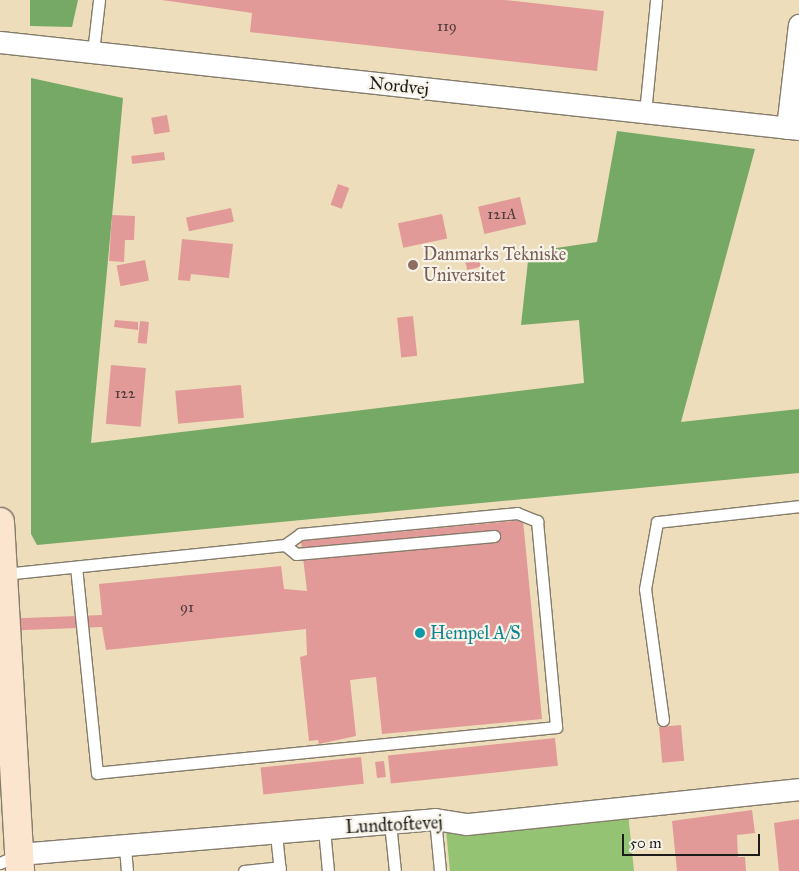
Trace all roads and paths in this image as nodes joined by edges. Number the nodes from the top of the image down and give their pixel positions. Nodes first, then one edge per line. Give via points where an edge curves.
1 (99, 0) edge
2 (656, 0) edge
3 (799, 25) edge
4 (0, 42) edge
5 (93, 52) junction
6 (645, 112) junction
7 (793, 129) edge
8 (799, 506) edge
9 (0, 522) edge
10 (494, 536) dead end
11 (285, 545) junction
12 (76, 567) junction
13 (2, 575) junction
14 (663, 720) dead end
15 (799, 789) edge
16 (435, 819) junction
17 (390, 823) junction
18 (324, 829) junction
19 (276, 834) junction
20 (125, 848) junction
21 (13, 863) edge
22 (280, 869) edge
23 (127, 871) edge
24 (244, 871) edge
25 (328, 871) edge
26 (395, 871) edge
27 (440, 871) edge

1 - 5 lane
2 - 6 lane
3 - 7 street
4 - 5 street, Nordvej
5 - 6 street, Nordvej
6 - 7 street, Nordvej
8 - 14 lane via 657,522 645,589
9 - 13 street
10 - 11 lane via 296,554
11 - 12 lane
11 - 12 lane via 300,534 517,513 536,521 556,727 97,774
12 - 13 lane
13 - 21 street
15 - 16 street, Lundtoftevej via 467,824
16 - 17 street, Lundtoftevej
16 - 27 lane
17 - 18 street, Lundtoftevej
17 - 26 lane
18 - 19 street, Lundtoftevej
18 - 25 lane
19 - 20 street, Lundtoftevej
19 - 22 lane
20 - 21 street, Lundtoftevej via 109,846
20 - 23 lane
22 - 24 lane

